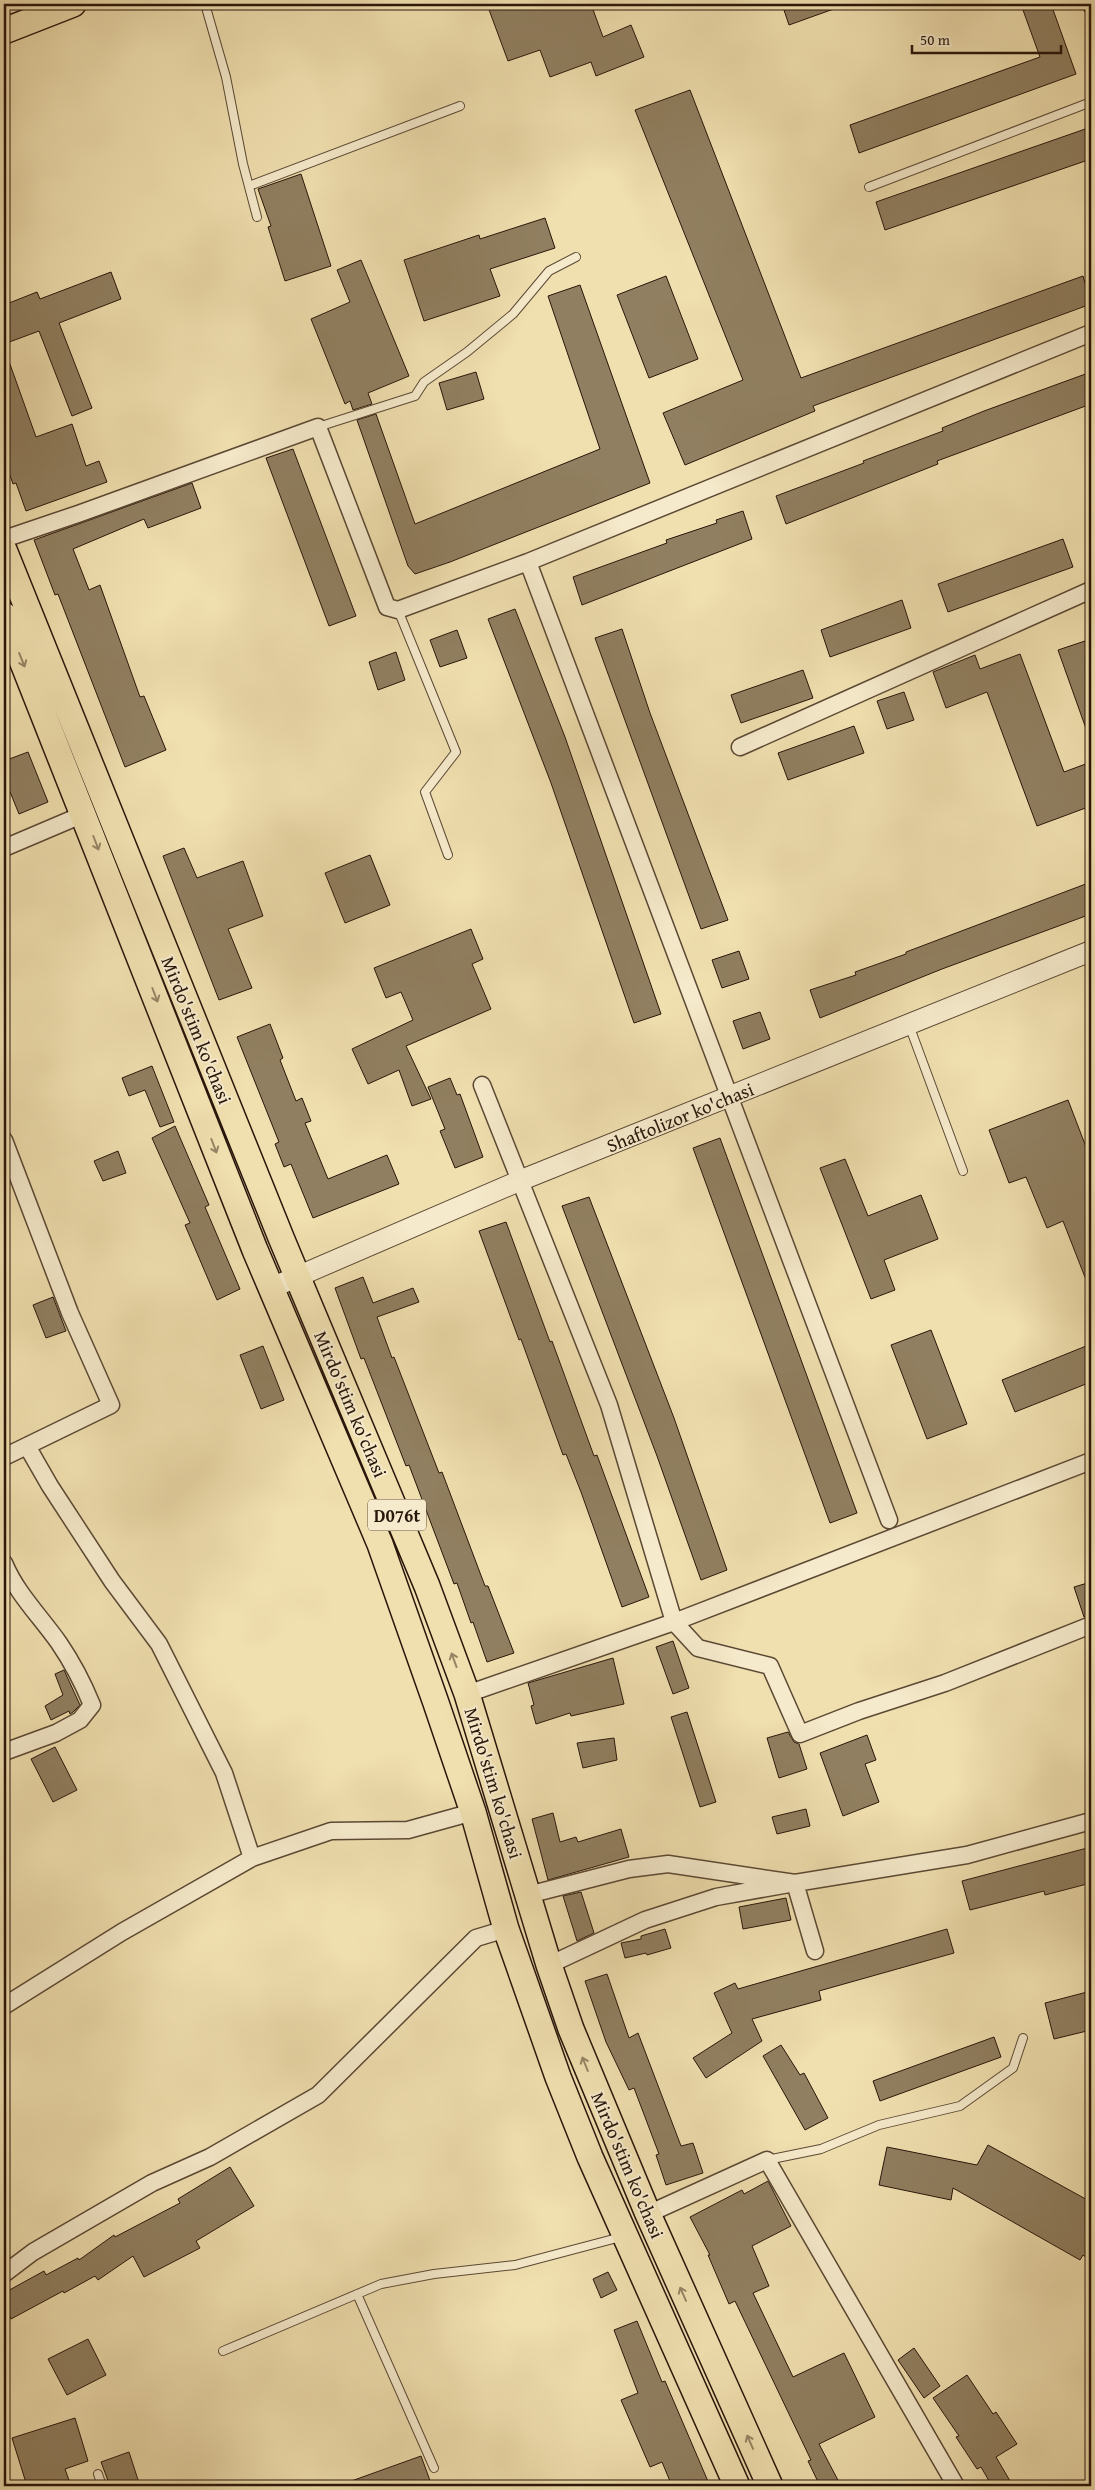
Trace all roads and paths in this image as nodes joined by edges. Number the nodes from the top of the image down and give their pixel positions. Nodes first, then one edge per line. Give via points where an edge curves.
1 (73, 4) edge
2 (205, 4) edge
3 (4, 31) edge
4 (1091, 102) edge
5 (460, 106) dead end
6 (249, 186) junction
7 (869, 187) dead end
8 (257, 217) dead end
9 (576, 257) dead end
10 (1091, 333) edge
11 (318, 427) junction
12 (4, 538) edge
13 (4, 550) edge
14 (528, 562) junction
15 (1091, 590) edge
16 (398, 610) junction
17 (4, 615) edge
18 (740, 747) dead end
19 (84, 814) junction
20 (4, 848) edge
21 (448, 855) dead end
22 (1091, 952) edge
23 (909, 1025) junction
24 (482, 1084) dead end
25 (729, 1097) junction
26 (4, 1140) edge
27 (963, 1171) dead end
28 (519, 1181) junction
29 (298, 1276) junction
30 (270, 1288) junction
31 (27, 1446) junction
32 (4, 1457) edge
33 (1091, 1461) edge
34 (889, 1520) dead end
35 (4, 1564) edge
36 (674, 1622) junction
37 (1091, 1625) edge
38 (467, 1694) junction
39 (4, 1752) edge
40 (473, 1812) junction
41 (1091, 1821) edge
42 (252, 1858) junction
43 (795, 1883) junction
44 (528, 1895) junction
45 (535, 1919) junction
46 (506, 1929) junction
47 (815, 1951) dead end
48 (549, 1965) junction
49 (4, 2006) edge
50 (1022, 2038) dead end
51 (767, 2160) junction
52 (648, 2214) junction
53 (625, 2236) junction
54 (4, 2274) edge
55 (357, 2294) junction
56 (223, 2351) dead end
57 (434, 2468) dead end
58 (98, 2474) dead end
59 (102, 2486) edge
60 (737, 2486) edge
61 (770, 2486) edge
62 (956, 2486) edge

1 - 3 main road
2 - 6 lane via 226,77
4 - 7 lane
5 - 6 lane
6 - 8 lane
9 - 11 lane via 549,271 513,314 424,382 415,396
10 - 14 street
11 - 12 street
11 - 16 street via 387,607
13 - 29 main road, Mirdo'stim ko'chasi / D076t
14 - 16 street
14 - 25 street
15 - 18 street
16 - 21 lane via 456,752 425,792
17 -> 19 main road, Mirdo'stim ko'chasi / D076t
19 - 20 street
19 -> 30 main road, Mirdo'stim ko'chasi / D076t
22 - 23 street, Shaftolizor ko'chasi
23 - 25 street, Shaftolizor ko'chasi
23 - 27 lane
24 - 28 street
25 - 28 street, Shaftolizor ko'chasi
25 - 34 street
26 - 31 street via 70,1313 112,1405
28 - 29 street, Shaftolizor ko'chasi
28 - 36 street via 609,1405
29 - 30 street, Shaftolizor ko'chasi
38 -> 29 main road, Mirdo'stim ko'chasi / D076t via 427,1586
30 - 40 main road, Mirdo'stim ko'chasi / D076t via 380,1544
31 - 32 street
31 - 42 street via 112,1581 159,1644 224,1773
33 - 36 street
35 - 39 street via 13,1584 60,1644 92,1705 80,1720 56,1733
36 - 37 street via 698,1648 770,1666 800,1734 945,1683
36 - 38 street
38 - 44 main road, Mirdo'stim ko'chasi / D076t
40 - 42 street via 408,1830 330,1831
40 - 46 main road, Mirdo'stim ko'chasi / D076t
41 - 43 street via 967,1855
42 - 49 street via 122,1932
43 - 44 street via 668,1864 629,1870
43 - 47 street
43 - 48 street via 716,1897 645,1920
44 - 45 main road, Mirdo'stim ko'chasi / D076t
45 - 46 main road
45 - 48 main road, Mirdo'stim ko'chasi / D076t
46 - 53 main road, Mirdo'stim ko'chasi / D076t via 558,2077
46 - 54 street via 476,1938 318,2096 210,2157 152,2183 33,2252
52 -> 48 main road, Mirdo'stim ko'chasi / D076t via 571,2029
50 - 51 lane via 1014,2068 960,2106 879,2125 821,2149
51 - 52 street
51 - 62 street
61 -> 52 main road, Mirdo'stim ko'chasi / D076t
53 - 55 lane via 515,2265 434,2274 381,2284
53 - 60 main road, Mirdo'stim ko'chasi / D076t
55 - 56 lane
55 - 57 lane
58 - 59 lane

